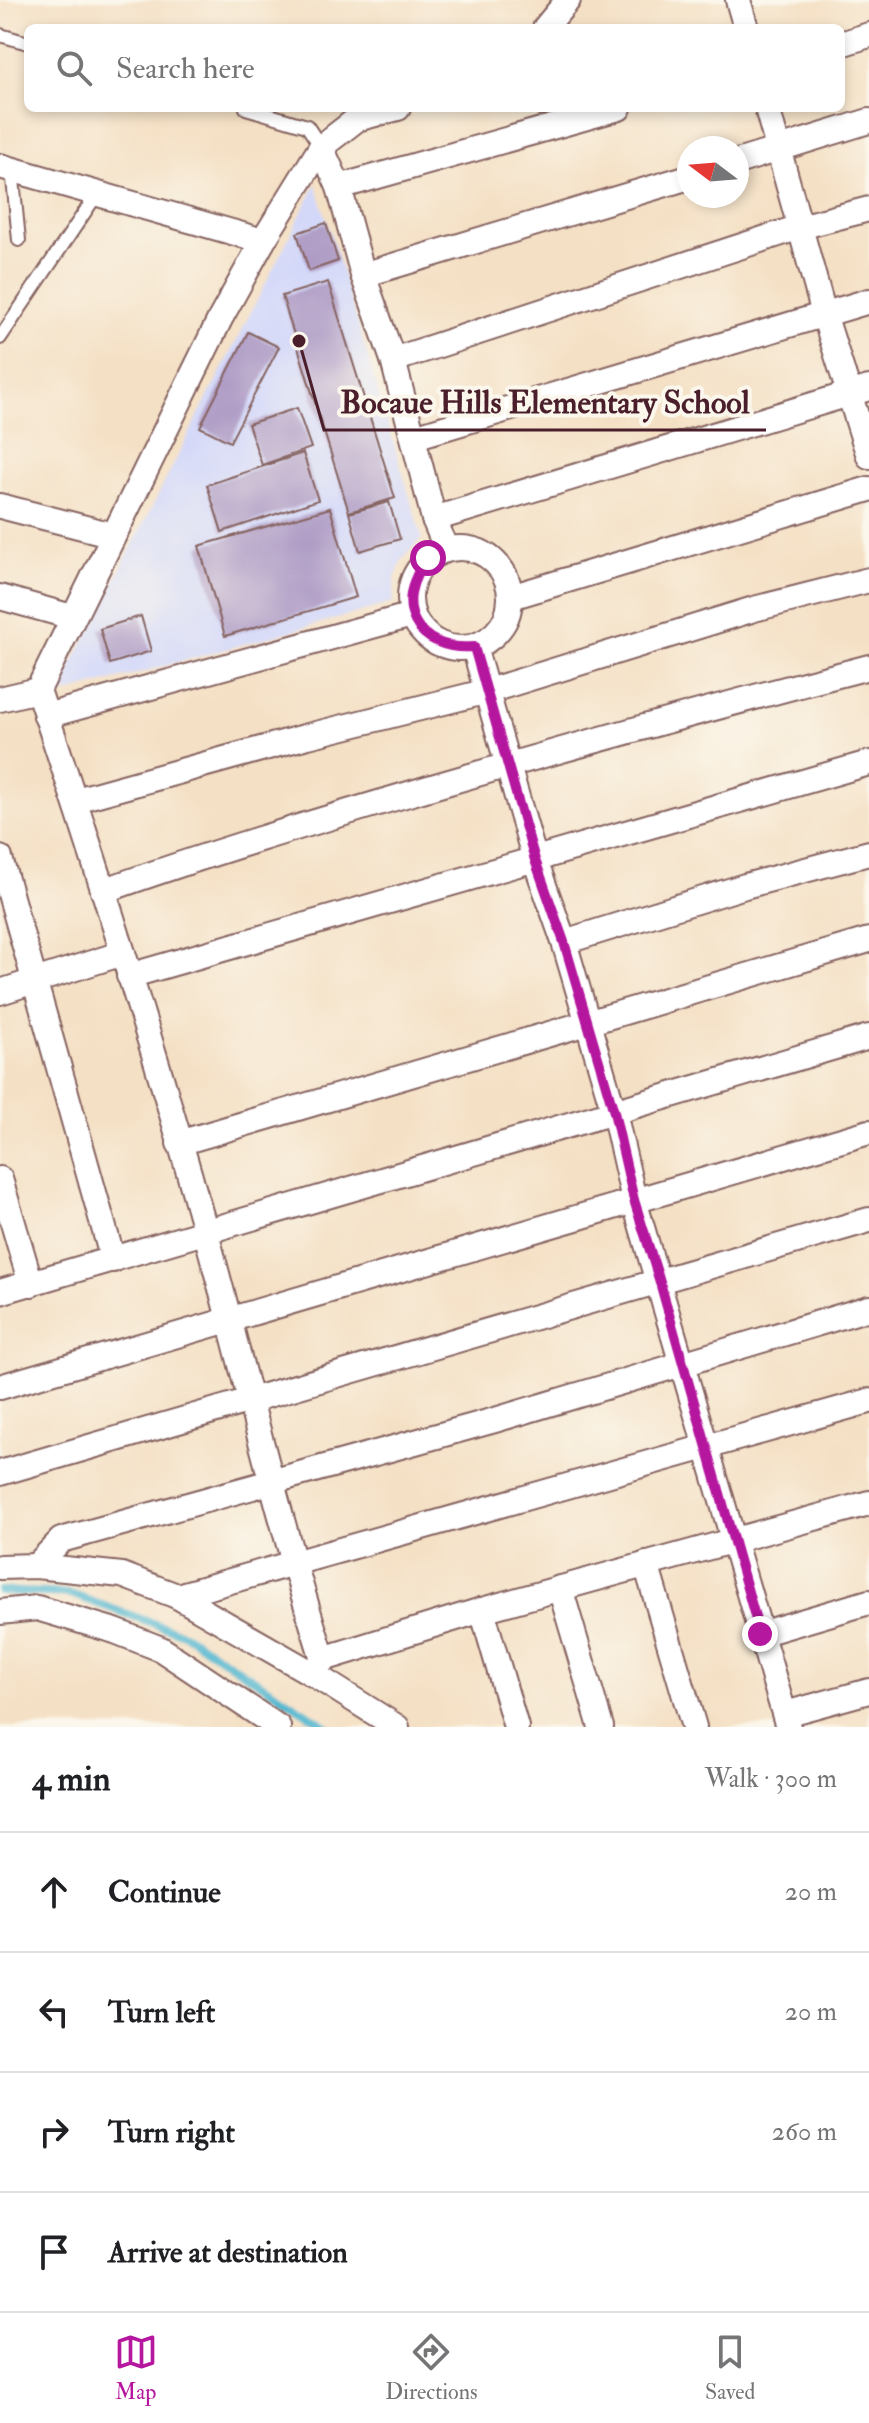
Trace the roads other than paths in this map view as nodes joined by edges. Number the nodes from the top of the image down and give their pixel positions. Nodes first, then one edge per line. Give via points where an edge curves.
1 (568, 0) edge
2 (738, 0) edge
3 (548, 24) edge
4 (745, 24) edge
5 (0, 35) edge
6 (869, 35) edge
7 (24, 42) edge
8 (845, 43) edge
9 (260, 112) edge
10 (383, 112) edge
11 (605, 112) edge
12 (768, 112) edge
13 (869, 121) edge
14 (321, 147) junction
15 (779, 150) junction
16 (749, 159) edge
17 (6, 168) edge
18 (677, 181) edge
19 (339, 187) junction
20 (97, 194) junction
21 (869, 209) edge
22 (800, 227) junction
23 (19, 240) dead end
24 (263, 241) junction
25 (363, 275) junction
26 (869, 301) edge
27 (824, 314) junction
28 (0, 338) edge
29 (393, 360) junction
30 (859, 391) edge
31 (414, 437) junction
32 (869, 456) edge
33 (869, 489) edge
34 (0, 506) edge
35 (434, 519) junction
36 (113, 535) junction
37 (446, 548) junction
38 (869, 580) edge
39 (0, 597) edge
40 (511, 597) junction
41 (412, 615) junction
42 (72, 617) junction
43 (474, 647) junction
44 (869, 667) edge
45 (38, 690) junction
46 (488, 691) junction
47 (0, 699) edge
48 (46, 716) junction
49 (869, 763) edge
50 (508, 765) junction
51 (76, 800) junction
52 (869, 853) edge
53 (0, 858) edge
54 (535, 860) junction
55 (103, 891) junction
56 (869, 940) edge
57 (564, 942) junction
58 (126, 964) junction
59 (35, 981) junction
60 (0, 992) edge
61 (586, 1022) junction
62 (869, 1037) edge
63 (614, 1112) junction
64 (869, 1132) edge
65 (179, 1143) junction
66 (0, 1179) edge
67 (634, 1200) junction
68 (869, 1220) edge
69 (206, 1234) junction
70 (113, 1260) junction
71 (659, 1279) junction
72 (31, 1284) junction
73 (0, 1292) edge
74 (869, 1308) edge
75 (228, 1319) junction
76 (683, 1363) junction
77 (0, 1387) edge
78 (252, 1401) junction
79 (869, 1401) edge
80 (707, 1448) junction
81 (0, 1473) edge
82 (272, 1484) junction
83 (869, 1503) edge
84 (734, 1540) junction
85 (646, 1564) junction
86 (36, 1566) junction
87 (293, 1566) junction
88 (0, 1567) edge
89 (560, 1588) junction
90 (177, 1596) junction
91 (869, 1602) edge
92 (482, 1610) junction
93 (0, 1612) edge
94 (760, 1634) junction
95 (318, 1666) junction
96 (869, 1691) edge
97 (787, 1720) edge
98 (278, 1727) edge
99 (397, 1727) edge
100 (516, 1727) edge
101 (601, 1727) edge
102 (694, 1727) edge

1 - 3 street
2 - 4 street
5 - 7 lane
6 - 8 street
9 - 14 lane via 307,126
10 - 14 street via 357,119
11 - 19 street
12 - 15 street
13 - 15 street
14 - 19 street
14 - 24 street
15 - 16 street
15 - 22 street
17 - 20 street
17 - 23 lane
18 - 25 street
19 - 25 street
20 - 24 street
20 - 28 lane
21 - 22 street
22 - 27 street
22 - 29 street
24 - 36 street
25 - 29 street
26 - 27 street
27 - 30 street
27 - 31 street
29 - 31 street
30 - 32 street
30 - 35 street
31 - 35 street
33 - 40 street
34 - 36 street
35 - 37 street
36 - 42 street
37 - 40 street via 470,547 491,556 506,574
37 - 41 street via 415,574
38 - 46 street via 754,609
39 - 42 street
40 - 43 street via 501,628
41 - 43 street via 437,643 455,649
41 - 48 street
42 - 45 street
43 - 46 street
44 - 50 street
45 - 47 street
45 - 48 street
46 - 50 street
46 - 51 street
48 - 51 street
49 - 54 street
50 - 54 street
50 - 55 street via 217,850
51 - 55 street
52 - 57 street
53 - 59 street
54 - 57 street
54 - 58 street
55 - 58 street
56 - 61 street
57 - 61 street
58 - 59 street
58 - 65 street
59 - 60 street
59 - 70 street
61 - 63 street
61 - 65 street
62 - 63 street
63 - 67 street
63 - 69 street
64 - 67 street
65 - 69 street
66 - 72 street
67 - 71 street
67 - 75 street
68 - 71 street
69 - 70 street
69 - 75 street
70 - 72 street
71 - 76 street
71 - 78 street
72 - 73 street
74 - 76 street
75 - 77 street
75 - 78 street
76 - 80 street
76 - 82 street
78 - 81 street
78 - 82 street
79 - 80 street
80 - 84 street
80 - 87 street
82 - 86 street via 61,1540
82 - 87 street
83 - 84 street
84 - 85 street
84 - 94 street
85 - 89 street
85 - 102 street
86 - 88 street
86 - 90 street via 122,1575
87 - 90 street
87 - 95 street
89 - 92 street
89 - 101 street
90 - 95 street
91 - 94 street
92 - 95 street
92 - 100 street
93 - 98 street via 37,1608 161,1649
94 - 97 street
95 - 99 street
96 - 97 street

